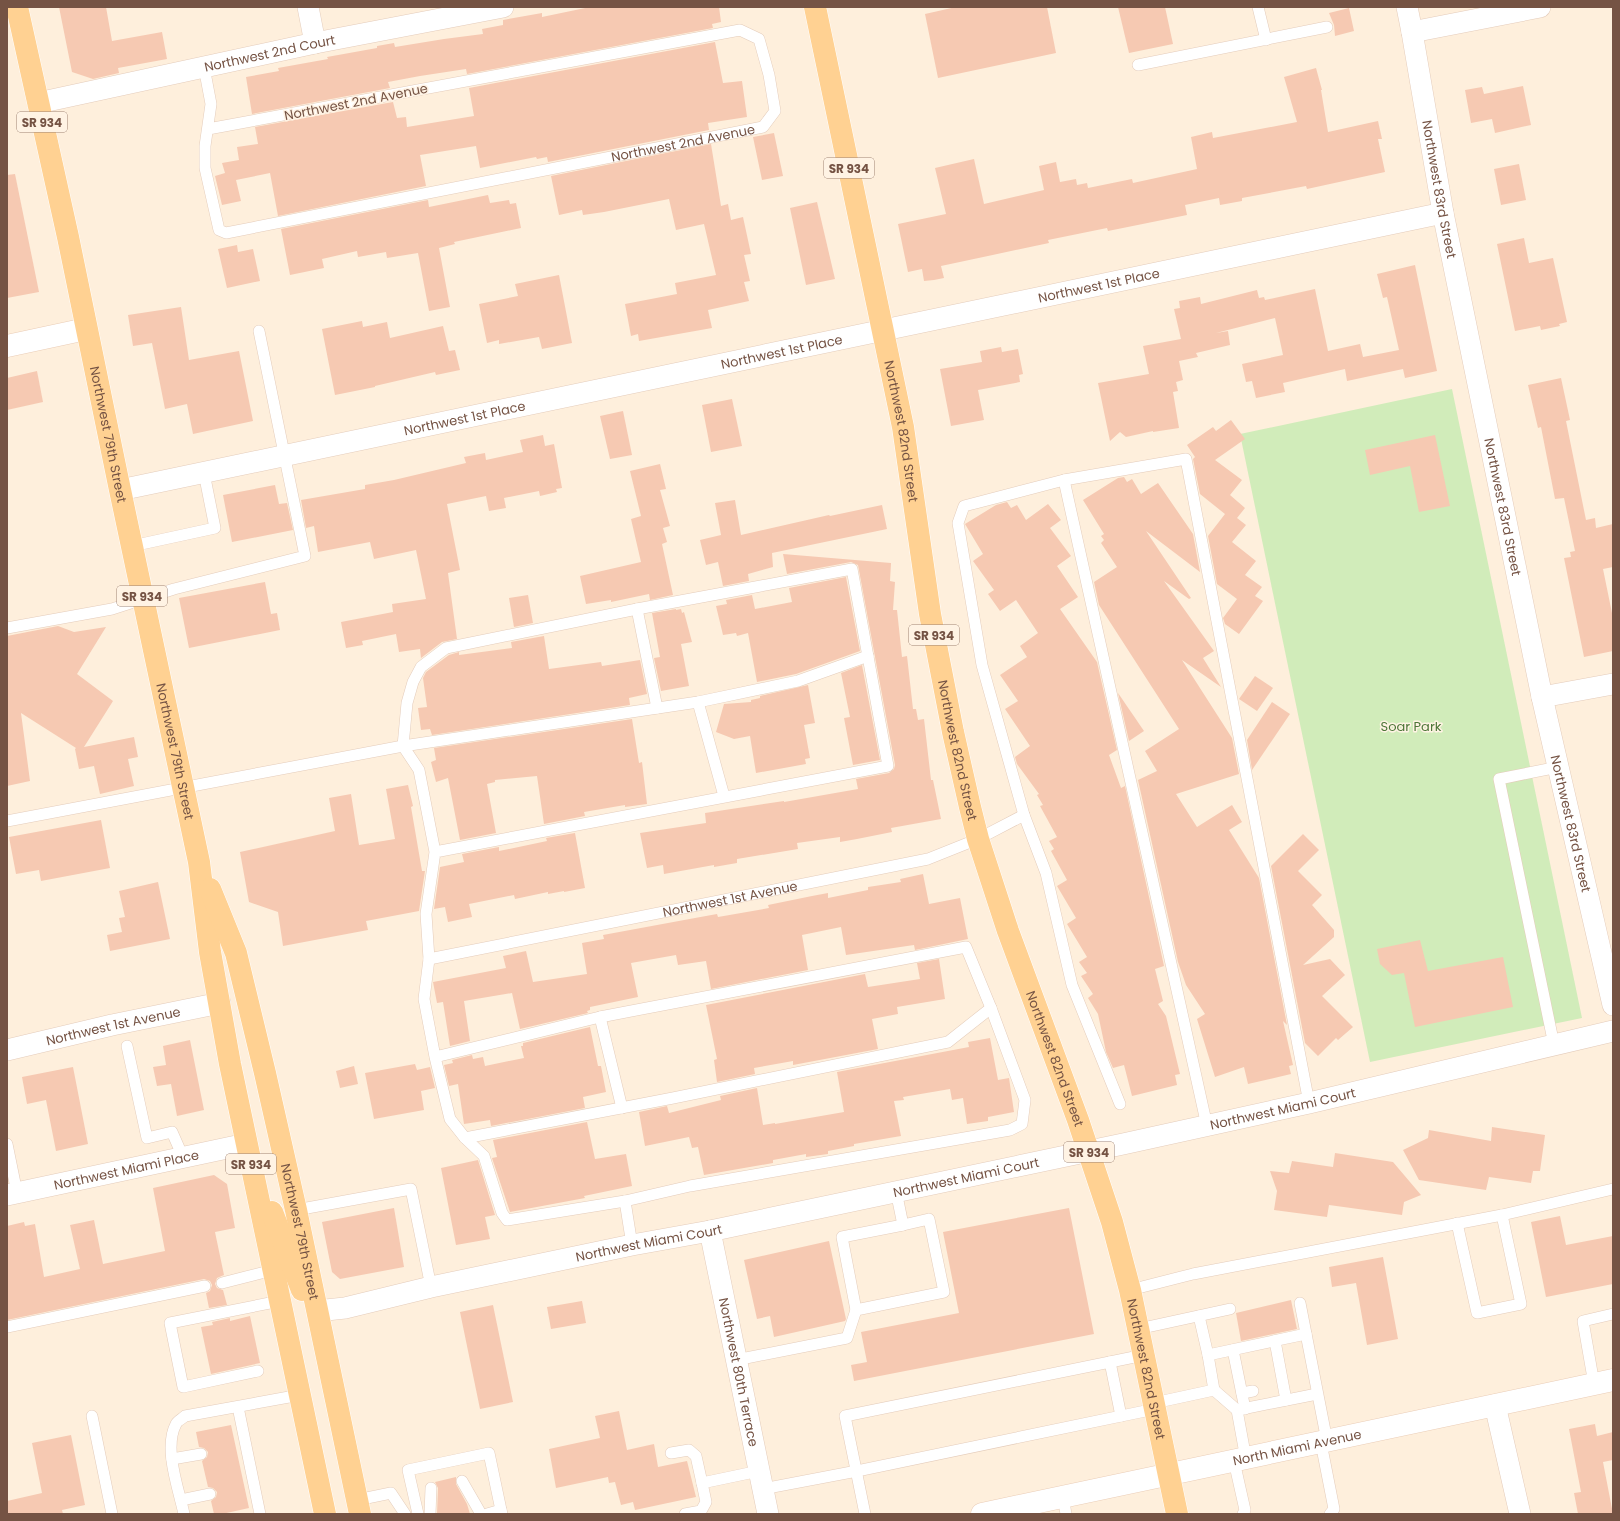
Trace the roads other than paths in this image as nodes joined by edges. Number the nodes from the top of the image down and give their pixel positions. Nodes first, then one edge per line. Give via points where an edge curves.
1 (308, 7) edge
2 (504, 7) edge
3 (815, 7) edge
4 (1258, 7) edge
5 (1406, 7) edge
6 (1540, 7) edge
7 (15, 17) edge
8 (1327, 27) dead end
9 (1412, 32) junction
10 (1266, 40) junction
11 (316, 43) junction
12 (1138, 65) dead end
13 (204, 67) junction
14 (38, 103) junction
15 (208, 129) junction
16 (1443, 213) junction
17 (86, 329) junction
18 (883, 329) junction
19 (259, 331) dead end
20 (7, 346) edge
21 (285, 456) junction
22 (204, 473) junction
23 (1064, 480) junction
24 (120, 490) junction
25 (132, 546) junction
26 (143, 600) junction
27 (637, 609) junction
28 (7, 628) edge
29 (868, 656) junction
30 (1613, 684) edge
31 (1542, 697) junction
32 (698, 702) junction
33 (658, 708) junction
34 (403, 746) junction
35 (1558, 767) junction
36 (183, 788) junction
37 (724, 796) junction
38 (1024, 815) junction
39 (7, 821) edge
40 (978, 839) junction
41 (435, 852) junction
42 (199, 862) junction
43 (429, 959) junction
44 (220, 1003) junction
45 (1613, 1005) edge
46 (991, 1008) junction
47 (600, 1017) junction
48 (1613, 1031) edge
49 (1554, 1045) junction
50 (127, 1046) dead end
51 (7, 1050) edge
52 (435, 1057) junction
53 (1309, 1103) junction
54 (1120, 1104) dead end
55 (622, 1108) junction
56 (1206, 1126) junction
57 (465, 1138) junction
58 (7, 1144) edge
59 (246, 1144) junction
60 (1089, 1151) junction
61 (183, 1157) junction
62 (1613, 1189) edge
63 (896, 1191) junction
64 (12, 1194) edge
65 (625, 1201) junction
66 (296, 1210) junction
67 (1502, 1215) junction
68 (1457, 1223) junction
69 (903, 1225) junction
70 (710, 1231) junction
71 (632, 1245) junction
72 (274, 1270) junction
73 (222, 1283) dead end
74 (205, 1286) dead end
75 (431, 1286) junction
76 (1130, 1290) junction
77 (280, 1301) junction
78 (1300, 1302) dead end
79 (316, 1309) junction
80 (1230, 1309) dead end
81 (856, 1310) junction
82 (1613, 1314) edge
83 (1199, 1316) junction
84 (7, 1327) edge
85 (1138, 1329) junction
86 (1306, 1334) junction
87 (1273, 1348) junction
88 (1144, 1355) junction
89 (1208, 1355) junction
90 (1238, 1356) junction
91 (736, 1360) junction
92 (1110, 1362) junction
93 (258, 1371) dead end
94 (1604, 1382) edge
95 (1214, 1390) junction
96 (1317, 1394) junction
97 (300, 1395) junction
98 (1286, 1400) junction
99 (1495, 1405) junction
100 (1155, 1406) junction
101 (238, 1407) junction
102 (1241, 1410) junction
103 (92, 1416) dead end
104 (1121, 1416) junction
105 (1324, 1442) junction
106 (671, 1453) dead end
107 (201, 1454) dead end
108 (172, 1459) junction
109 (1240, 1460) junction
110 (857, 1471) junction
111 (1169, 1475) junction
112 (462, 1480) dead end
113 (760, 1480) junction
114 (702, 1483) junction
115 (431, 1488) dead end
116 (210, 1494) dead end
117 (466, 1497) dead end
118 (181, 1500) junction
119 (1064, 1506) edge
120 (358, 1507) edge
121 (433, 1511) edge
122 (502, 1512) edge
123 (112, 1514) edge
124 (184, 1514) edge
125 (260, 1514) edge
126 (325, 1514) edge
127 (405, 1514) edge
128 (418, 1514) edge
129 (481, 1514) edge
130 (487, 1514) edge
131 (685, 1514) edge
132 (768, 1514) edge
133 (865, 1514) edge
134 (982, 1514) edge
135 (1177, 1514) edge
136 (1243, 1514) edge
137 (1330, 1514) edge
138 (1520, 1514) edge

1 - 11 street
2 - 11 street, Northwest 2nd Court
3 - 18 main road, Northwest 82nd Street / SR 934
4 - 10 lane
5 - 9 street, Northwest 83rd Street
6 - 9 street
7 - 14 main road, Northwest 79th Street / SR 934
8 - 10 lane
9 - 16 street, Northwest 83rd Street
10 - 12 lane
11 - 13 street, Northwest 2nd Court
13 - 14 street, Northwest 2nd Court
13 - 15 lane via 211,104
14 - 17 main road, Northwest 79th Street / SR 934
15 - 15 lane, Northwest 2nd Avenue via 740,30 759,39 775,111 764,127 226,233 218,230 205,168
16 - 18 street, Northwest 1st Place
16 - 31 street, Northwest 83rd Street
17 - 20 main road
17 - 24 main road, Northwest 79th Street / SR 934
18 - 21 street, Northwest 1st Place
18 - 40 main road, Northwest 82nd Street / SR 934 via 906,443 935,642
19 - 21 lane
21 - 22 street, Northwest 1st Place
21 - 26 lane via 305,556 174,589
22 - 24 street, Northwest 1st Place
22 - 25 lane via 215,528
23 - 38 lane via 964,506 958,523 982,665
23 - 53 lane via 1186,459
23 - 56 lane
24 - 25 main road, Northwest 79th Street / SR 934
25 - 26 main road, Northwest 79th Street / SR 934
26 - 28 lane via 112,609
26 - 36 main road, Northwest 79th Street / SR 934
27 - 29 lane via 852,569
27 - 33 lane
27 - 34 lane via 446,648 421,667 413,682 407,703
29 - 32 lane via 798,681
29 - 37 lane via 888,766
30 - 31 street
31 - 35 street, Northwest 83rd Street
32 - 33 lane
32 - 37 lane
33 - 34 lane
34 - 36 lane
34 - 41 lane via 418,770
35 - 45 street, Northwest 83rd Street
35 - 49 lane via 1499,779
36 - 39 lane
36 - 42 main road, Northwest 79th Street / SR 934
37 - 41 lane
38 - 40 lane, Northwest 1st Avenue
38 - 54 lane via 1046,873 1072,985
40 - 43 lane, Northwest 1st Avenue via 928,859
40 - 60 main road, Northwest 82nd Street / SR 934 via 1008,931
41 - 43 lane via 426,914
42 - 44 main road, Northwest 79th Street / SR 934 via 210,952
42 - 66 main road, Northwest 79th Street via 236,953
43 - 52 lane via 424,999
44 - 51 street, Northwest 1st Avenue
44 - 59 main road, Northwest 79th Street / SR 934
46 - 47 lane via 966,947
46 - 55 lane via 948,1042
46 - 65 lane via 1025,1100 1022,1124 1010,1130 690,1186
47 - 52 lane
47 - 55 lane
48 - 49 street, Northwest Miami Court
49 - 53 street, Northwest Miami Court
50 - 61 lane via 147,1138 172,1132
52 - 57 lane via 450,1119
53 - 56 street, Northwest Miami Court
55 - 57 lane
56 - 60 street, Northwest Miami Court
57 - 65 lane via 484,1156 502,1213 507,1220
58 - 64 lane
59 - 61 street, Northwest Miami Place
59 - 72 main road, Northwest 79th Street / SR 934
59 - 79 main road via 301,1288
60 - 63 street, Northwest Miami Court
60 - 76 main road, Northwest 82nd Street / SR 934
61 - 64 street, Northwest Miami Place
62 - 67 lane
63 - 69 lane
63 - 70 street, Northwest Miami Court
65 - 71 lane
66 - 75 lane via 411,1188
66 - 79 main road, Northwest 79th Street
67 - 68 lane
67 - 68 lane via 1521,1304 1477,1313
68 - 76 lane via 1193,1274
69 - 81 lane via 842,1238
69 - 81 lane via 929,1219 944,1292
70 - 71 street, Northwest Miami Court
70 - 91 street, Northwest 80th Terrace
71 - 75 street, Northwest Miami Court
72 - 73 lane
72 - 77 main road, Northwest 79th Street / SR 934
74 - 84 lane
75 - 79 street, Northwest Miami Court via 345,1308
76 - 85 main road, Northwest 82nd Street / SR 934
77 - 93 lane via 170,1323 183,1387
77 - 97 main road, Northwest 79th Street / SR 934
78 - 86 lane
79 - 120 main road, Northwest 79th Street
80 - 83 lane
81 - 91 lane via 847,1338
82 - 94 lane via 1583,1321
83 - 85 lane
83 - 89 lane
85 - 88 main road, Northwest 82nd Street / SR 934
86 - 87 lane
86 - 96 lane
87 - 90 lane
87 - 98 lane via 1279,1386
88 - 92 lane
88 - 100 main road, Northwest 82nd Street / SR 934
89 - 90 lane
89 - 95 lane
90 - 102 lane via 1248,1392
91 - 113 street, Northwest 80th Terrace
92 - 104 lane
92 - 110 lane via 845,1416
94 - 99 main road, North Miami Avenue
95 - 100 lane
95 - 102 lane
96 - 98 lane
96 - 105 lane
97 - 101 lane
97 - 126 main road, Northwest 79th Street / SR 934
98 - 102 lane
99 - 105 main road, North Miami Avenue
99 - 138 street
100 - 104 lane
100 - 111 main road, Northwest 82nd Street / SR 934
101 - 108 lane via 185,1416 176,1423 172,1437
101 - 125 lane via 240,1445 249,1487
102 - 109 lane
103 - 123 lane
104 - 110 lane
105 - 109 main road, North Miami Avenue
105 - 137 lane via 1334,1508
106 - 114 lane via 689,1450 696,1456
107 - 108 lane
108 - 118 lane
109 - 111 main road, North Miami Avenue
109 - 136 lane via 1245,1510
110 - 113 lane
110 - 133 lane
111 - 119 main road, North Miami Avenue
111 - 135 main road, SR 934
112 - 129 lane
113 - 114 lane
113 - 132 street, Northwest 80th Terrace
114 - 131 lane via 706,1502 701,1511
115 - 121 lane
116 - 118 lane
117 - 129 lane
118 - 124 lane
119 - 134 main road, North Miami Avenue
120 - 127 lane via 391,1493
122 - 128 lane via 489,1453 408,1470
122 - 130 lane

